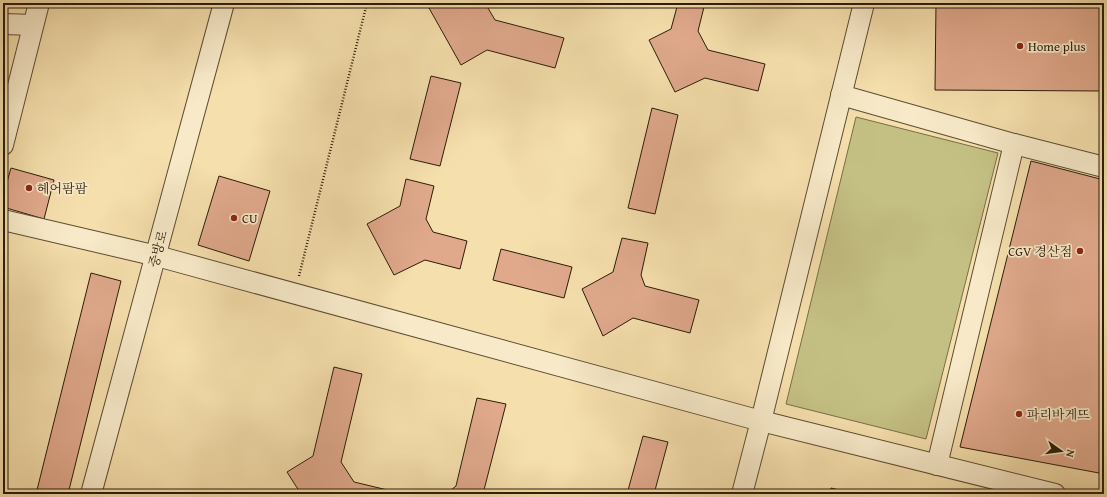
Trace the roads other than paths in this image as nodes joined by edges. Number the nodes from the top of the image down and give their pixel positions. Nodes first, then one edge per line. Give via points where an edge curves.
1 (39, 3) edge
2 (224, 3) edge
3 (864, 3) edge
4 (3, 24) edge
5 (33, 25) junction
6 (841, 95) junction
7 (1014, 144) junction
8 (3, 145) edge
9 (1104, 167) edge
10 (3, 220) edge
11 (156, 256) junction
12 (761, 422) junction
13 (937, 465) junction
14 (91, 494) edge
15 (742, 494) edge
16 (1055, 494) edge

1 - 5 street
2 - 11 street, 중방로
3 - 6 street
4 - 5 street
5 - 8 street
6 - 7 street
6 - 12 street
7 - 9 street
7 - 13 street
10 - 11 street
11 - 12 street
11 - 14 street, 중방로
12 - 13 street
12 - 15 street
13 - 16 street

